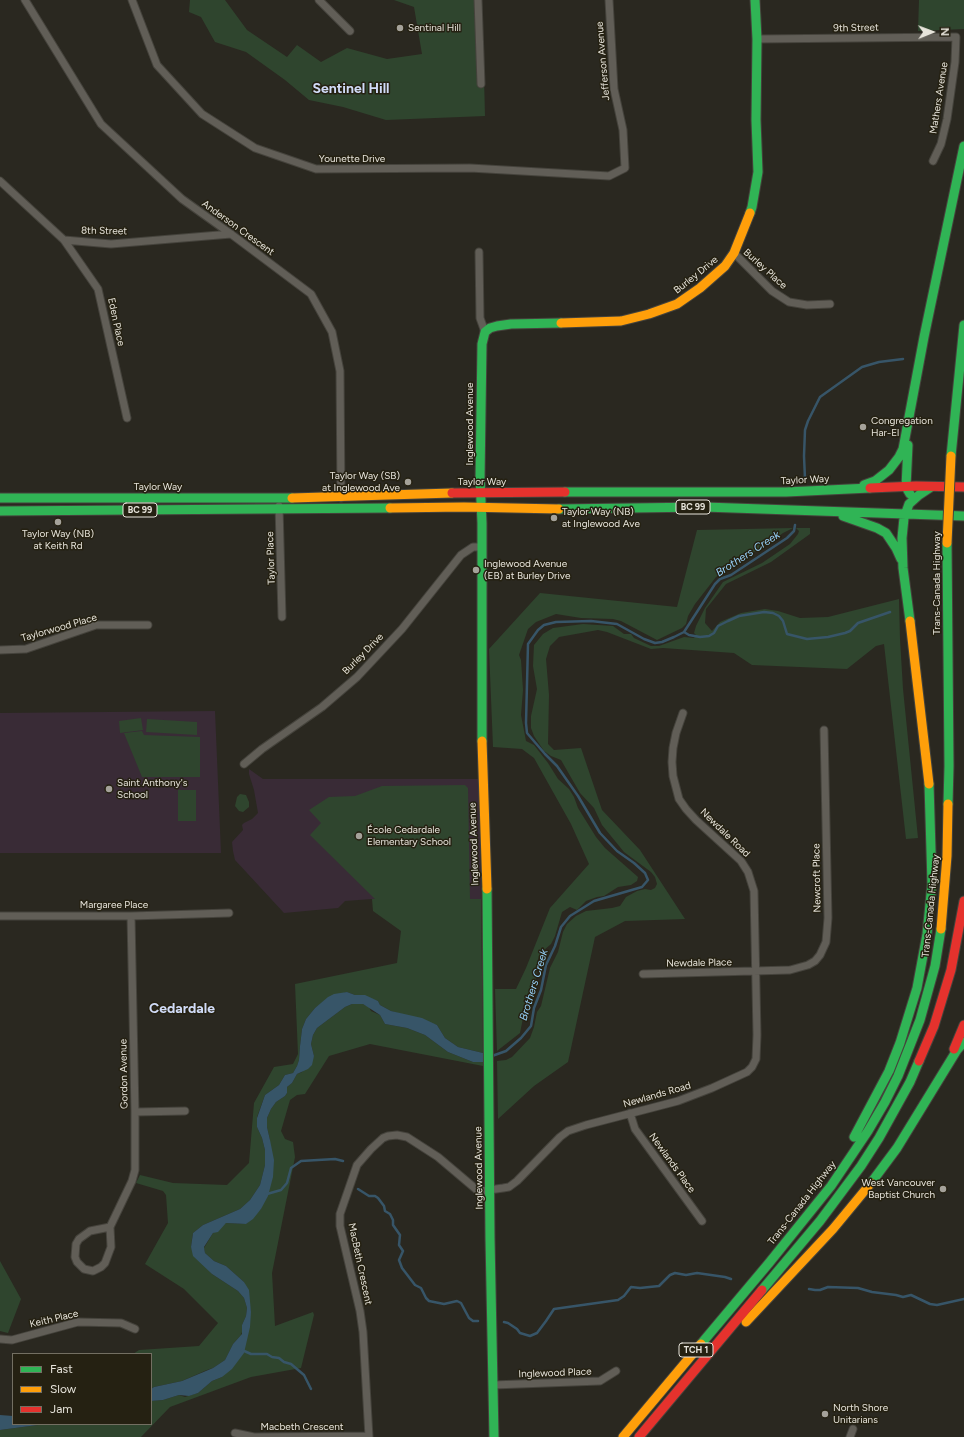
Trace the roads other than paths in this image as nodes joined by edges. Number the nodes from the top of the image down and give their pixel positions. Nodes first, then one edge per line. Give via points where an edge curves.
1 (25, 0) edge
2 (132, 0) edge
3 (318, 0) edge
4 (478, 0) edge
5 (609, 0) edge
6 (755, 0) edge
7 (350, 31) dead end
8 (956, 37) joint
9 (757, 39) junction
10 (481, 84) dead end
11 (964, 146) edge
12 (933, 161) dead end
13 (625, 168) joint
14 (0, 181) edge
15 (231, 234) junction
16 (64, 240) junction
17 (479, 252) dead end
18 (734, 254) junction
19 (830, 304) dead end
20 (964, 325) edge
21 (486, 332) junction
22 (912, 403) junction
23 (127, 418) dead end
24 (906, 487) junction
25 (931, 487) junction
26 (964, 487) edge
27 (856, 488) junction
28 (481, 493) junction
29 (341, 495) junction
30 (0, 498) edge
31 (279, 498) junction
32 (913, 499) junction
33 (481, 507) junction
34 (280, 509) junction
35 (341, 509) junction
36 (809, 510) junction
37 (0, 511) edge
38 (905, 514) junction
39 (930, 515) junction
40 (964, 516) edge
41 (482, 546) junction
42 (903, 568) junction
43 (282, 617) dead end
44 (148, 625) dead end
45 (0, 650) edge
46 (683, 714) dead end
47 (824, 730) dead end
48 (244, 764) dead end
49 (964, 901) edge
50 (228, 913) dead end
51 (0, 916) edge
52 (131, 916) junction
53 (756, 972) junction
54 (643, 974) dead end
55 (964, 1025) edge
56 (964, 1042) edge
57 (940, 1077) junction
58 (185, 1111) dead end
59 (135, 1112) junction
60 (630, 1113) junction
61 (490, 1190) junction
62 (702, 1221) dead end
63 (110, 1227) junction
64 (769, 1263) junction
65 (135, 1329) dead end
66 (0, 1339) edge
67 (616, 1371) dead end
68 (493, 1385) junction
69 (650, 1423) junction
70 (853, 1429) dead end
71 (235, 1433) dead end
72 (369, 1437) edge
73 (494, 1437) edge
74 (623, 1437) edge
75 (639, 1437) edge
76 (850, 1437) edge

1 - 15 street, Anderson Crescent via 101,124 182,200
2 - 13 street, Younette Drive via 157,65 202,114 255,148 316,169 470,168 609,176
3 - 7 street
4 - 10 street
5 - 13 street, Jefferson Avenue via 614,89 623,130
6 - 9 main road, Burley Drive
8 - 9 street, 9th Street
8 - 12 street, Mathers Avenue via 946,124
9 - 18 main road, Burley Drive via 758,172 752,207
11 - 22 main road
14 - 16 street
15 - 16 street, 8th Street via 111,244
15 - 29 street, Anderson Crescent via 311,294 332,332 340,371
16 - 23 street, Eden Place via 98,290
17 - 21 street, Inglewood Avenue via 480,318
18 - 19 street, Burley Place via 772,291 789,302 807,305
18 - 21 main road, Burley Drive via 725,266 700,288 677,304 648,314 621,321 511,324 490,328
20 - 64 main road, Trans-Canada Highway / TCH 1, bridge via 951,456 947,543 947,849 941,931 932,980 910,1048 885,1102 835,1180
21 - 28 main road, Inglewood Avenue via 482,344
22 - 24 main road
22 - 27 main road via 905,441 899,457 883,476
24 - 25 main road, Taylor Way
24 - 27 main road, Taylor Way
24 - 32 main road
25 - 26 main road, Taylor Way
25 - 32 main road
27 - 28 main road, Taylor Way / BC 99 via 786,492
28 - 29 main road, Taylor Way / BC 99
28 - 33 main road, Inglewood Avenue
29 - 31 main road, Taylor Way / BC 99
29 - 35 street, Anderson Crescent
30 - 31 main road, Taylor Way / BC 99
31 - 34 street, Taylor Place
32 - 38 main road
32 - 39 main road
33 - 35 main road, BC 99
33 - 36 main road, BC 99
33 - 41 main road, Inglewood Avenue
34 - 35 main road, BC 99
34 - 37 main road, BC 99
34 - 43 street, Taylor Place
36 - 38 main road, BC 99
36 - 42 main road via 857,520 886,533 896,548
38 - 39 main road, BC 99
38 - 42 main road via 902,538
39 - 40 main road, BC 99
41 - 48 street, Burley Drive via 461,555 402,630 357,677 322,707
41 - 61 main road, Inglewood Avenue via 482,745 488,934
42 - 64 main road via 928,767 931,826 932,884 922,962 900,1043 876,1097 844,1153
44 - 45 street, Taylorwood Place via 96,625 26,649
46 - 53 street, Newdale Road via 673,748 675,788 686,809 741,861 752,881 755,897
47 - 53 street, Newcroft Place via 828,918 826,942 815,961 804,967
49 - 69 main road, TCH 1 via 951,970 934,1026 910,1082 879,1138 820,1221
50 - 52 street, Margaree Place
51 - 52 street, Margaree Place
52 - 59 street, Gordon Avenue
53 - 54 street, Newdale Place
53 - 60 street, Newlands Road via 757,1050 752,1067 740,1076 678,1101
55 - 57 main road
56 - 57 main road
57 - 69 main road via 897,1148 854,1205
58 - 59 street
59 - 63 street, Gordon Avenue via 135,1170
60 - 61 street, Newlands Road via 568,1132 517,1181 509,1186
60 - 62 street, Newlands Place via 635,1129
61 - 68 main road, Inglewood Avenue
61 - 72 street, MacBeth Crescent via 477,1190 438,1157 407,1137 397,1135 383,1138 357,1165 340,1214 340,1226 360,1310
63 - 63 street, Gordon Avenue via 90,1231 79,1239 75,1257 84,1269 93,1271 105,1263 111,1247
64 - 74 main road, Trans-Canada Highway / TCH 1
65 - 66 street, Keith Place via 121,1323 78,1322 12,1340
67 - 68 street, Inglewood Place via 600,1381
68 - 73 main road, Inglewood Avenue
69 - 75 main road, TCH 1
70 - 76 street
71 - 72 street, Macbeth Crescent via 254,1437

